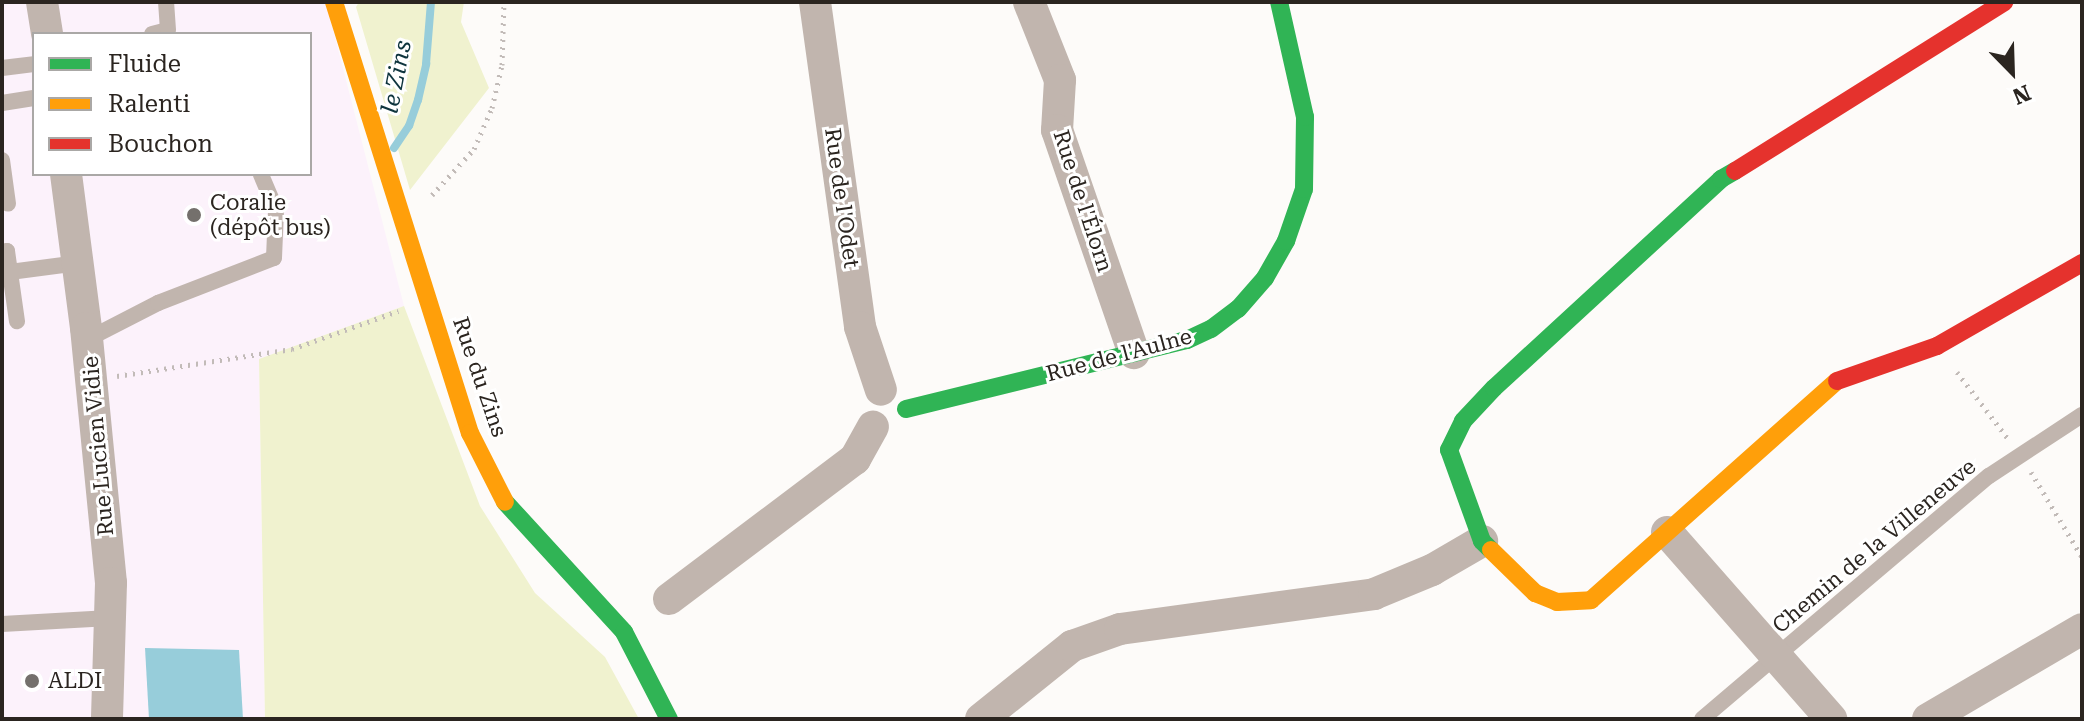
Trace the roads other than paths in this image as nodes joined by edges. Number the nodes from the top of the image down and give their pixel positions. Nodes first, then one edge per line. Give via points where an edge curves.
1 (42, 2) edge
2 (166, 2) edge
3 (334, 2) edge
4 (815, 2) edge
5 (1029, 2) edge
6 (1279, 2) edge
7 (2004, 2) edge
8 (47, 32) edge
9 (160, 32) edge
10 (32, 64) edge
11 (2, 68) edge
12 (32, 98) edge
13 (2, 103) edge
14 (2, 160) edge
15 (66, 176) edge
16 (262, 176) edge
17 (8, 204) dead end
18 (2, 252) edge
19 (78, 263) junction
20 (2082, 263) edge
21 (10, 272) junction
22 (17, 321) dead end
23 (88, 339) junction
24 (1134, 353) junction
25 (894, 400) junction
26 (2082, 415) edge
27 (1667, 532) junction
28 (1482, 541) junction
29 (669, 599) dead end
30 (110, 618) junction
31 (2, 624) edge
32 (2082, 629) edge
33 (1777, 658) junction
34 (107, 719) edge
35 (669, 719) edge
36 (981, 719) edge
37 (1702, 719) edge
38 (1831, 719) edge
39 (1928, 719) edge

1 - 8 street
2 - 9 lane via 168,30
3 - 35 street, Rue du Zins via 470,433 510,511 624,632
4 - 25 street, Rue de l'Odet via 860,327
5 - 24 street, Rue de l'Élorn via 1060,80 1057,130
6 - 24 street, Rue de l'Aulne via 1305,117 1307,150 1304,189 1286,241 1265,278 1211,329
7 - 28 street via 1721,179 1494,388 1463,421 1449,450
10 - 11 lane
12 - 13 lane
14 - 17 lane
15 - 19 street, Rue Lucien Vidie
16 - 23 lane via 276,210 274,258 158,303
18 - 21 lane via 7,251
19 - 21 lane
19 - 23 street, Rue Lucien Vidie
20 - 27 street via 1937,346 1836,381
21 - 22 lane
23 - 30 street, Rue Lucien Vidie
24 - 25 street, Rue de l'Aulne
25 - 29 street, Rue de l'Aulne via 898,427 873,427 855,459
26 - 33 lane, Chemin de la Villeneuve via 1989,476
27 - 28 street via 1591,600 1557,602 1535,593
27 - 33 street
28 - 36 street via 1432,570 1374,594 1120,629 1072,646
30 - 31 lane
30 - 34 street, Rue Lucien Vidie
32 - 39 street
33 - 37 lane, Chemin de la Villeneuve
33 - 38 street

